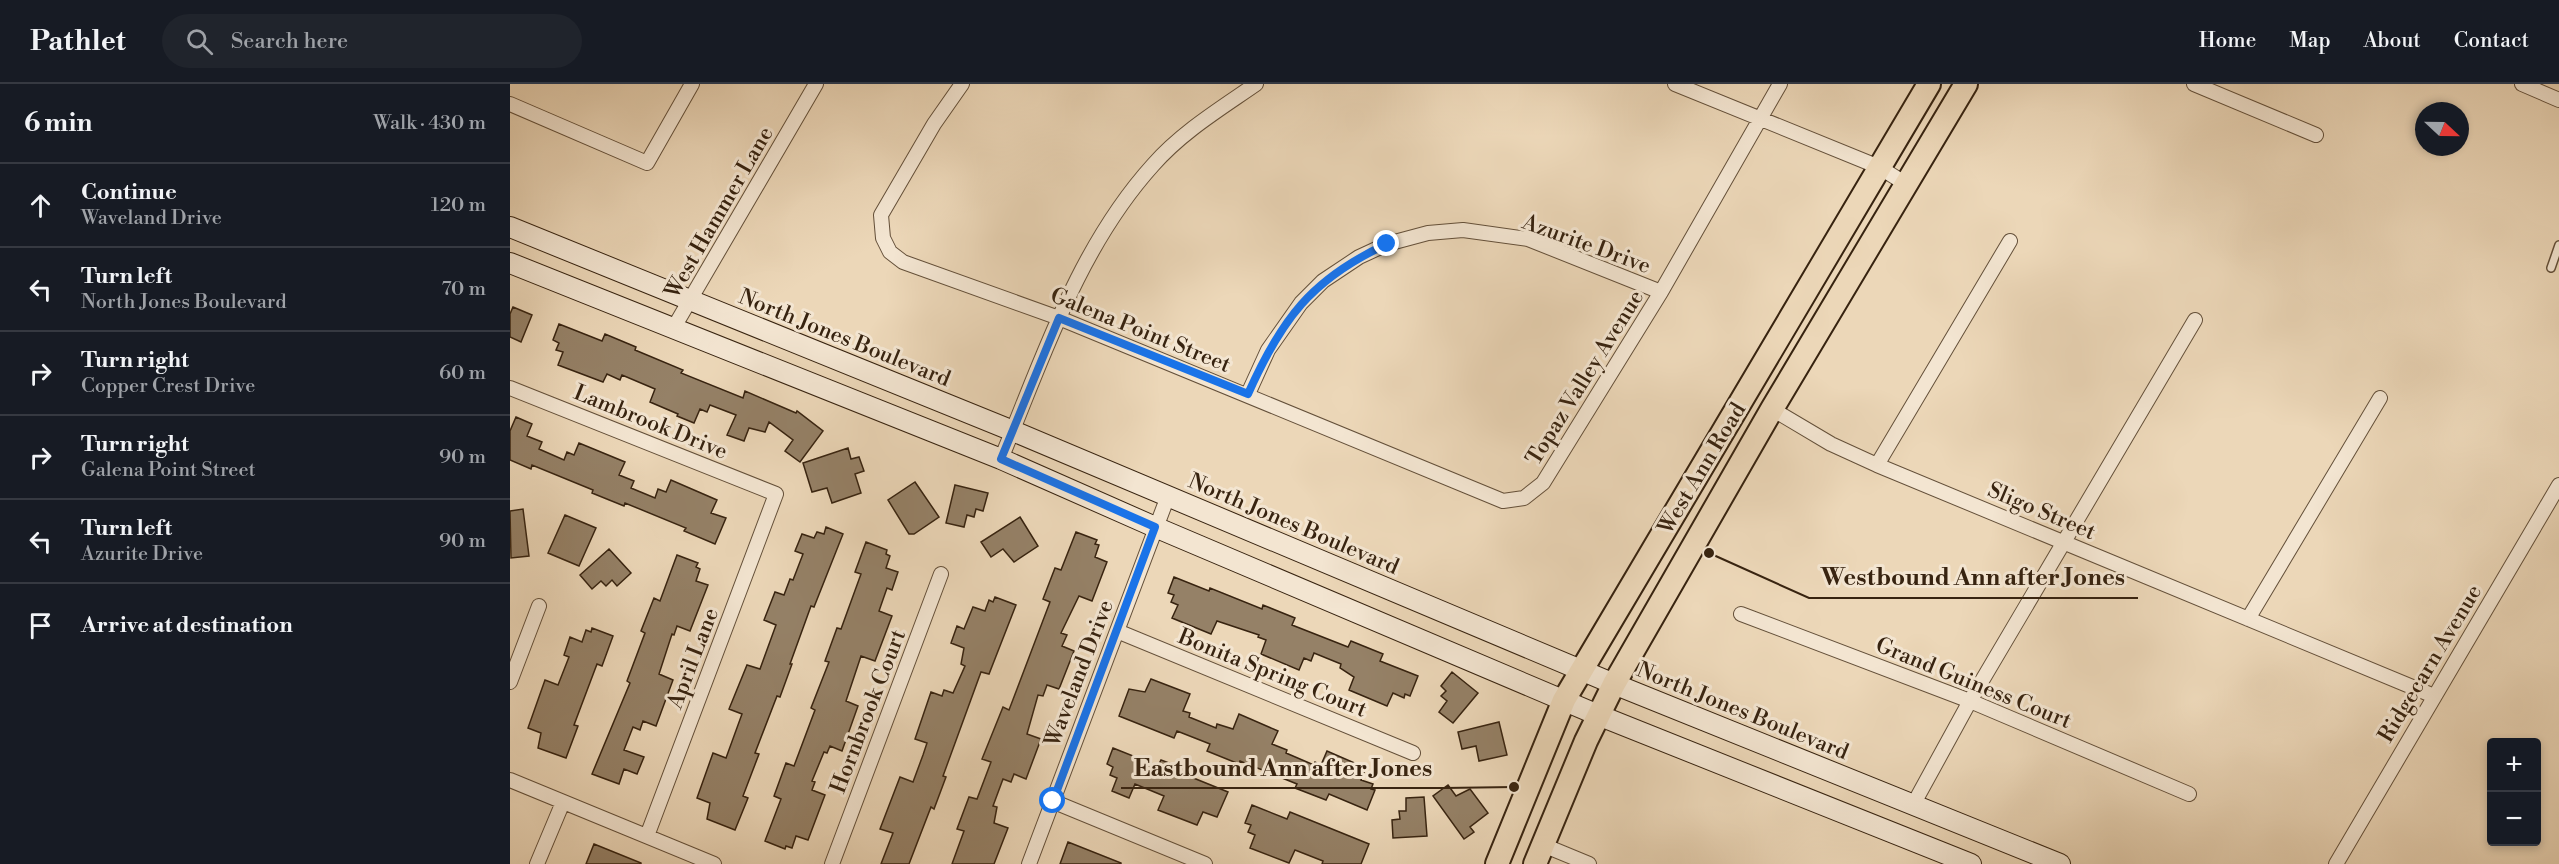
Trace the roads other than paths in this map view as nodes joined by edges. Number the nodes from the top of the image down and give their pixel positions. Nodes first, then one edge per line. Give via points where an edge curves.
1 (692, 84) edge
2 (816, 84) edge
3 (962, 84) edge
4 (1256, 84) edge
5 (1675, 84) edge
6 (1780, 84) edge
7 (1929, 84) edge
8 (1966, 84) edge
9 (2194, 84) edge
10 (2522, 84) edge
11 (2559, 100) edge
12 (510, 104) edge
13 (1760, 118) junction
14 (2316, 135) dead end
15 (1880, 167) junction
16 (1906, 184) junction
17 (510, 227) edge
18 (2010, 241) dead end
19 (2559, 245) edge
20 (510, 263) edge
21 (2551, 268) dead end
22 (1661, 292) junction
23 (690, 300) junction
24 (1792, 314) junction
25 (1059, 318) junction
26 (2195, 320) dead end
27 (673, 329) junction
28 (510, 388) edge
29 (1248, 394) junction
30 (2380, 398) dead end
31 (1772, 409) junction
32 (1013, 430) junction
33 (1001, 459) junction
34 (1877, 465) junction
35 (2559, 485) edge
36 (776, 494) joint
37 (1168, 496) junction
38 (1524, 498) joint
39 (1155, 527) junction
40 (2063, 542) junction
41 (941, 574) dead end
42 (539, 606) dead end
43 (1741, 614) dead end
44 (2248, 619) junction
45 (1117, 631) junction
46 (1582, 668) junction
47 (510, 682) edge
48 (1614, 684) junction
49 (2434, 696) junction
50 (1564, 700) junction
51 (1970, 701) junction
52 (1598, 715) junction
53 (1413, 753) dead end
54 (510, 780) edge
55 (2189, 794) dead end
56 (1053, 801) junction
57 (563, 802) junction
58 (1913, 805) junction
59 (647, 836) junction
60 (1539, 855) edge
61 (537, 864) edge
62 (714, 864) edge
63 (832, 864) edge
64 (1029, 864) edge
65 (1205, 864) edge
66 (1497, 864) edge
67 (1589, 864) edge
68 (1971, 864) edge
69 (2060, 864) edge
70 (2336, 864) edge

1 - 12 street via 647,163
2 - 23 street, West Hammer Lane
3 - 25 street, Galena Point Street via 934,124 882,215 883,238 890,252 903,262
4 - 25 street via 1196,124 1153,165 1108,223
5 - 13 street
6 - 13 street, Topaz Valley Avenue
7 - 15 main road, West Ann Road
8 - 16 main road, West Ann Road
9 - 14 street
10 - 11 street
13 - 15 street
13 - 22 street, Topaz Valley Avenue
15 - 16 street
15 - 24 main road, West Ann Road
16 - 31 main road, West Ann Road
17 - 23 main road, North Jones Boulevard
18 - 34 street
19 - 21 lane
20 - 27 main road
22 - 29 street, Azurite Drive via 1528,239 1463,230 1428,233 1387,244 1323,281 1301,303 1268,350
22 - 38 street, Topaz Valley Avenue via 1543,483
23 - 27 street, West Hammer Lane
23 - 32 main road, North Jones Boulevard
24 - 31 main road via 1779,370 1767,395
24 - 46 main road, West Ann Road
25 - 29 street, Galena Point Street
25 - 32 street
26 - 40 street
27 - 33 main road
28 - 36 street, Lambrook Drive
29 - 38 street, Galena Point Street via 1503,501
30 - 44 street
31 - 34 street, Sligo Street via 1831,444
31 - 48 main road, West Ann Road
32 - 33 street
32 - 37 main road, North Jones Boulevard
33 - 39 main road
34 - 40 street, Sligo Street
35 - 49 street, Ridgecarn Avenue
36 - 59 street, April Lane
37 - 39 street, Waveland Drive
37 - 46 main road, North Jones Boulevard
39 - 45 street, Waveland Drive
39 - 50 main road
40 - 44 street, Sligo Street
40 - 51 street
41 - 63 street, Hornbrook Court
42 - 47 street
43 - 51 street, Grand Guiness Court
44 - 49 street, Sligo Street
45 - 53 street, Bonita Spring Court
45 - 56 street, Waveland Drive
46 - 48 main road, North Jones Boulevard
46 - 50 main road, West Ann Road
48 - 52 main road, West Ann Road
48 - 58 main road, North Jones Boulevard
49 - 70 street, Ridgecarn Avenue
50 - 52 main road
50 - 66 main road, West Ann Road
51 - 55 street, Grand Guiness Court
51 - 58 street
52 - 60 main road, West Ann Road
52 - 68 main road
54 - 57 street
56 - 64 street, Waveland Drive
56 - 65 street
57 - 59 street
57 - 61 street
58 - 69 main road, North Jones Boulevard
59 - 62 street
60 - 67 street

